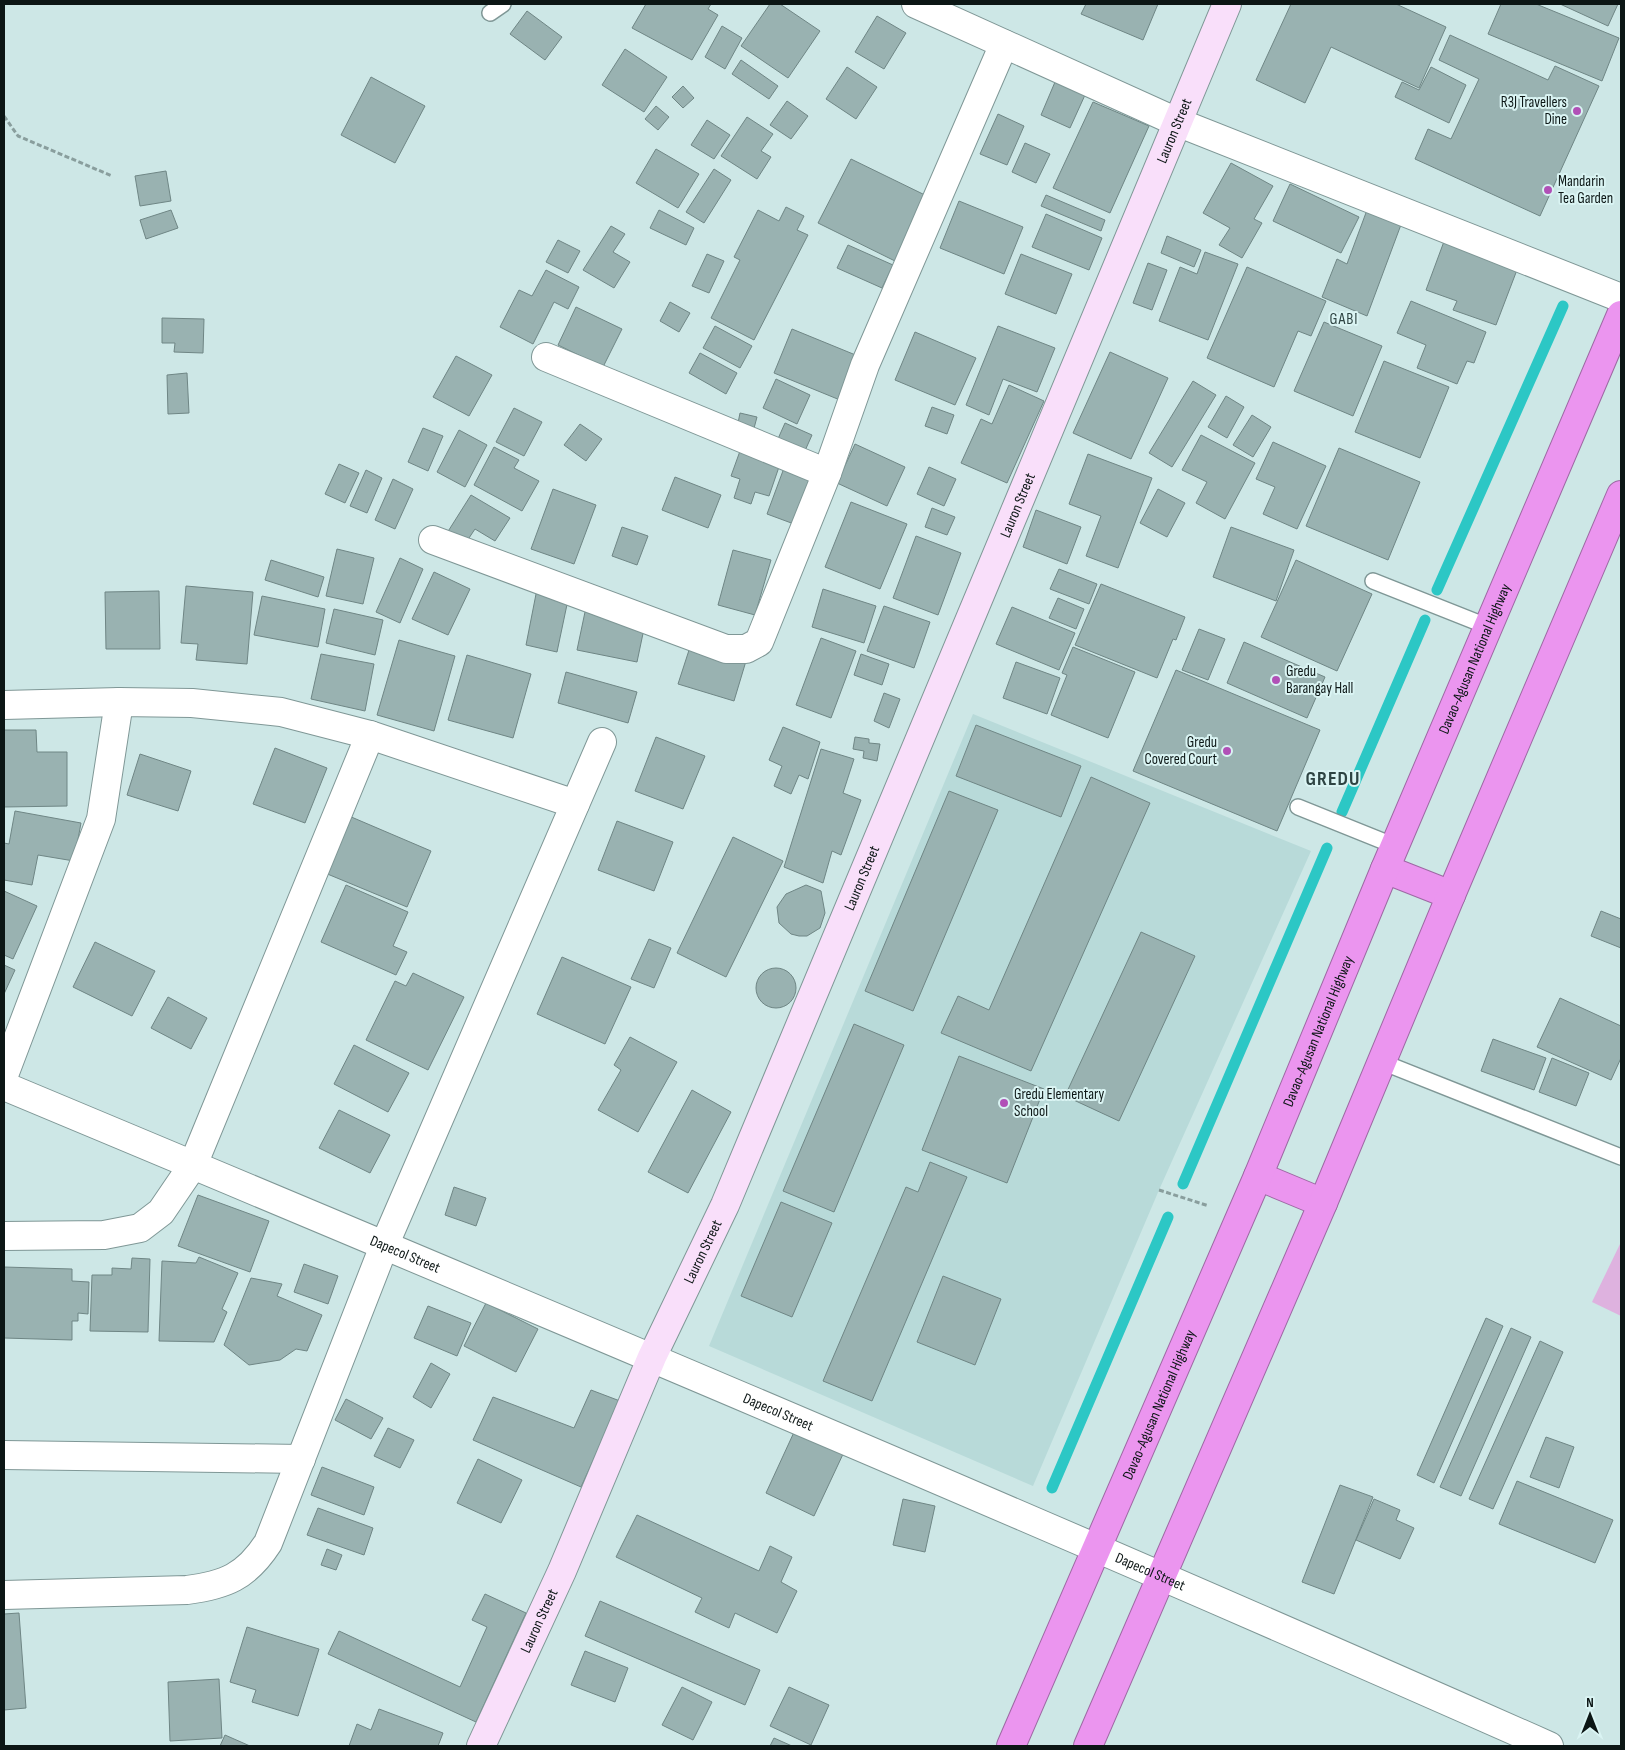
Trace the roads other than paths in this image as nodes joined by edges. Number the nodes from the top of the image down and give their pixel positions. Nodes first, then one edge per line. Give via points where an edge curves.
1 (503, 4) edge
2 (916, 4) edge
3 (1227, 4) edge
4 (490, 13) dead end
5 (1004, 44) junction
6 (1177, 122) junction
7 (1621, 298) edge
8 (1621, 315) edge
9 (546, 357) dead end
10 (827, 473) junction
11 (1621, 495) edge
12 (433, 540) dead end
13 (1373, 581) dead end
14 (1489, 627) junction
15 (119, 702) junction
16 (4, 705) edge
17 (370, 736) junction
18 (602, 742) dead end
19 (575, 804) junction
20 (1298, 807) dead end
21 (1390, 858) junction
22 (1451, 895) junction
23 (1382, 1062) junction
24 (4, 1075) edge
25 (4, 1086) edge
26 (1621, 1157) edge
27 (193, 1165) junction
28 (1258, 1176) junction
29 (1323, 1203) junction
30 (4, 1236) edge
31 (384, 1246) junction
32 (652, 1357) junction
33 (4, 1455) edge
34 (301, 1458) junction
35 (1096, 1546) junction
36 (1161, 1574) junction
37 (4, 1595) edge
38 (481, 1746) edge
39 (1011, 1746) edge
40 (1088, 1746) edge
41 (1550, 1746) edge

1 - 4 lane
2 - 5 street
3 - 6 street, Lauron Street
5 - 6 street
5 - 10 street via 865,365
6 - 7 street
6 - 32 street, Lauron Street via 725,1205
8 - 14 highway, Davao-Agusan National Highway
9 - 10 street
10 - 12 street via 759,642 746,649 726,649
11 - 22 highway
13 - 14 lane
14 - 21 highway, Davao-Agusan National Highway
15 - 16 street
15 - 17 street via 192,703 281,712
15 - 24 street via 101,818
17 - 19 street
17 - 27 street
18 - 19 street
19 - 31 street
20 - 21 lane
21 - 22 highway
21 - 28 highway, Davao-Agusan National Highway
22 - 23 highway
23 - 26 lane
23 - 29 highway
25 - 27 street, Dapecol Street
27 - 30 street via 161,1212 140,1228 104,1235
27 - 31 street, Dapecol Street
28 - 29 highway
28 - 35 highway, Davao-Agusan National Highway
29 - 36 highway
31 - 32 street, Dapecol Street
31 - 34 street
32 - 35 street, Dapecol Street
32 - 38 street, Lauron Street via 562,1571
33 - 34 street
34 - 37 street via 268,1543 256,1562 239,1575 215,1586 187,1590
35 - 36 street, Dapecol Street
35 - 39 highway, Davao-Agusan National Highway
36 - 40 highway
36 - 41 street, Dapecol Street

